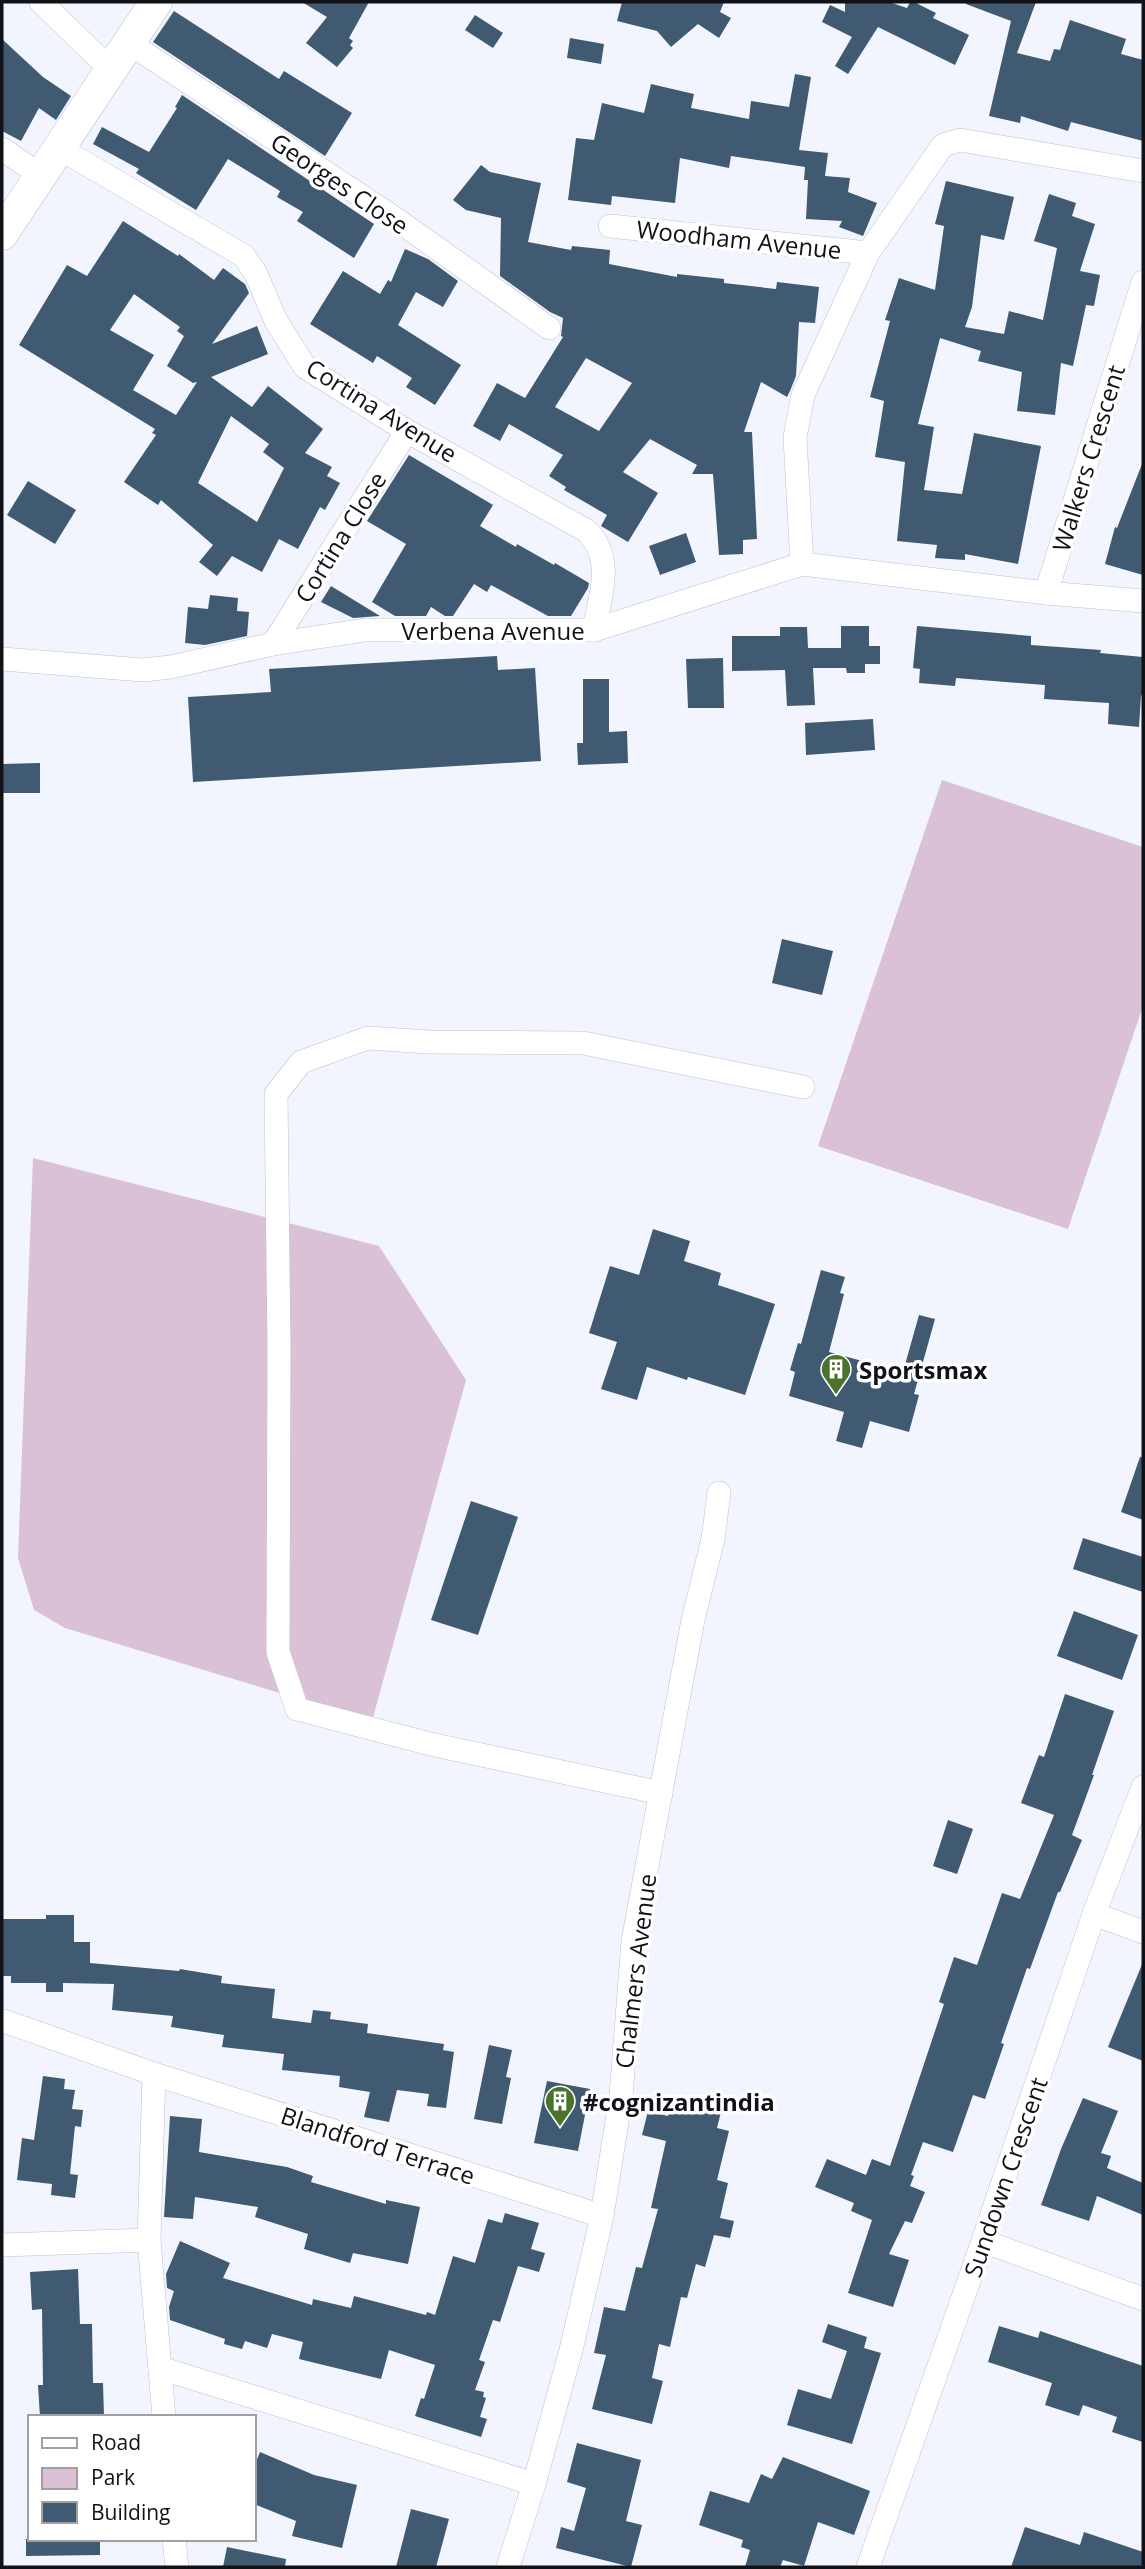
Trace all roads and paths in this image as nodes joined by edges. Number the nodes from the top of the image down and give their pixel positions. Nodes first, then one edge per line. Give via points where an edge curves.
1 (41, 2) edge
2 (156, 2) edge
3 (129, 43) junction
4 (110, 69) junction
5 (59, 148) junction
6 (2, 149) edge
7 (1143, 171) edge
8 (40, 175) junction
9 (610, 226) dead end
10 (2, 234) edge
11 (868, 253) junction
12 (1143, 282) edge
13 (549, 328) dead end
14 (407, 430) junction
15 (802, 564) junction
16 (1046, 593) junction
17 (1143, 601) edge
18 (594, 630) junction
19 (273, 644) junction
20 (2, 659) edge
21 (803, 1087) dead end
22 (719, 1493) dead end
23 (1143, 1787) edge
24 (661, 1793) junction
25 (1094, 1914) junction
26 (1143, 1932) edge
27 (4, 2021) dead end
28 (154, 2074) junction
29 (602, 2216) junction
30 (149, 2240) junction
31 (984, 2241) junction
32 (2, 2245) edge
33 (1143, 2299) edge
34 (160, 2368) junction
35 (164, 2415) edge
36 (534, 2484) junction
37 (174, 2541) edge
38 (177, 2567) edge
39 (508, 2567) edge
40 (868, 2567) edge

1 - 4 street
2 - 3 main road
3 - 4 main road
3 - 13 street, Georges Close via 393,217
4 - 5 main road
5 - 8 main road
5 - 14 street, Cortina Avenue via 244,256 305,367
6 - 8 street
7 - 11 street via 960,140 943,145
8 - 10 main road
9 - 11 street, Woodham Avenue
11 - 15 street via 803,395 795,437
12 - 16 street, Walkers Crescent
14 - 18 street, Cortina Avenue via 596,540 604,563
14 - 19 street, Cortina Close
15 - 16 street, Verbena Avenue
15 - 18 street, Verbena Avenue
16 - 17 street, Verbena Avenue
18 - 19 street, Verbena Avenue via 365,631
19 - 20 street, Verbena Avenue via 143,670
21 - 24 street via 583,1043 368,1038 300,1062 276,1094 278,1652 297,1709 430,1744
22 - 24 street, Chalmers Avenue
23 - 25 street, Sundown Crescent
24 - 29 street, Chalmers Avenue via 633,1941 621,2096
25 - 26 street
25 - 31 street, Sundown Crescent
27 - 28 street, Blandford Terrace
28 - 29 street, Blandford Terrace
28 - 30 street
29 - 36 street, Chalmers Avenue
30 - 32 street
30 - 34 street
31 - 33 street
31 - 40 street, Sundown Crescent
34 - 35 street
34 - 36 street
36 - 39 street, Chalmers Avenue
37 - 38 street

